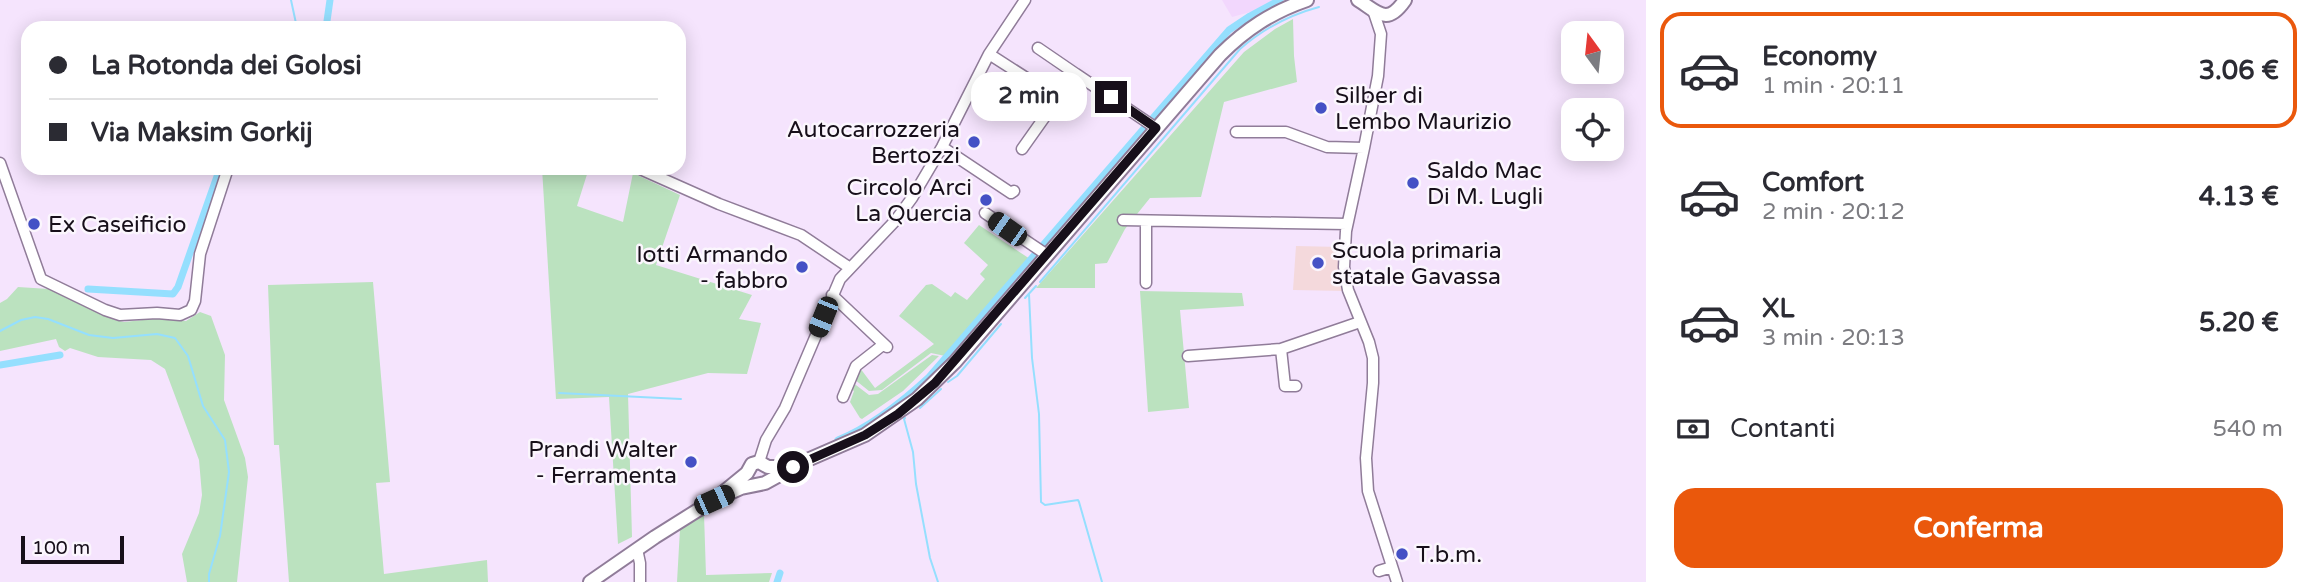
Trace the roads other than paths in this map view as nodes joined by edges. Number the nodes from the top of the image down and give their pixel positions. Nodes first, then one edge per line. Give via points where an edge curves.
1 (1025, 0) edge
2 (1307, 0) edge
3 (1403, 1) edge
4 (1366, 5) edge
5 (1392, 14) junction
6 (1381, 34) junction
7 (1038, 48) dead end
8 (989, 54) junction
9 (1151, 125) junction
10 (1236, 132) dead end
11 (942, 147) junction
12 (1364, 148) junction
13 (1022, 149) dead end
14 (0, 163) edge
15 (226, 175) edge
16 (654, 175) edge
17 (1014, 191) dead end
18 (985, 214) dead end
19 (1123, 220) dead end
20 (1146, 221) junction
21 (1347, 224) junction
22 (1044, 253) junction
23 (850, 268) junction
24 (1146, 283) dead end
25 (832, 295) junction
26 (1360, 321) junction
27 (1281, 349) junction
28 (1188, 356) dead end
29 (1296, 386) dead end
30 (843, 397) dead end
31 (759, 473) junction
32 (637, 549) junction
33 (1392, 567) junction
34 (1379, 570) dead end
35 (590, 582) edge
36 (640, 582) edge
37 (1397, 582) edge

1 - 8 street
2 - 9 main road via 1244,32
3 - 5 main road
4 - 5 main road via 1386,16
4 - 6 street
5 - 6 street
6 - 12 street
7 - 9 street
8 - 11 street
8 - 13 street via 1056,97
9 - 22 main road
10 - 12 street via 1286,132 1327,147
11 - 17 street
11 - 23 street via 895,221
12 - 21 street
14 - 15 street via 43,282 125,316 180,315 191,310 200,254
16 - 23 street via 801,235
18 - 22 street
19 - 20 street
20 - 21 street
20 - 24 street
21 - 26 street via 1345,279
22 - 31 main road via 955,362 917,399 865,435 793,467
23 - 25 street
25 - 30 street via 885,345 856,366
25 - 31 street via 785,408 766,440
26 - 27 street
26 - 33 street via 1374,366 1367,481
27 - 28 street
27 - 29 street via 1285,386
31 - 32 main road
32 - 35 main road
32 - 36 street
33 - 34 street
33 - 37 street

